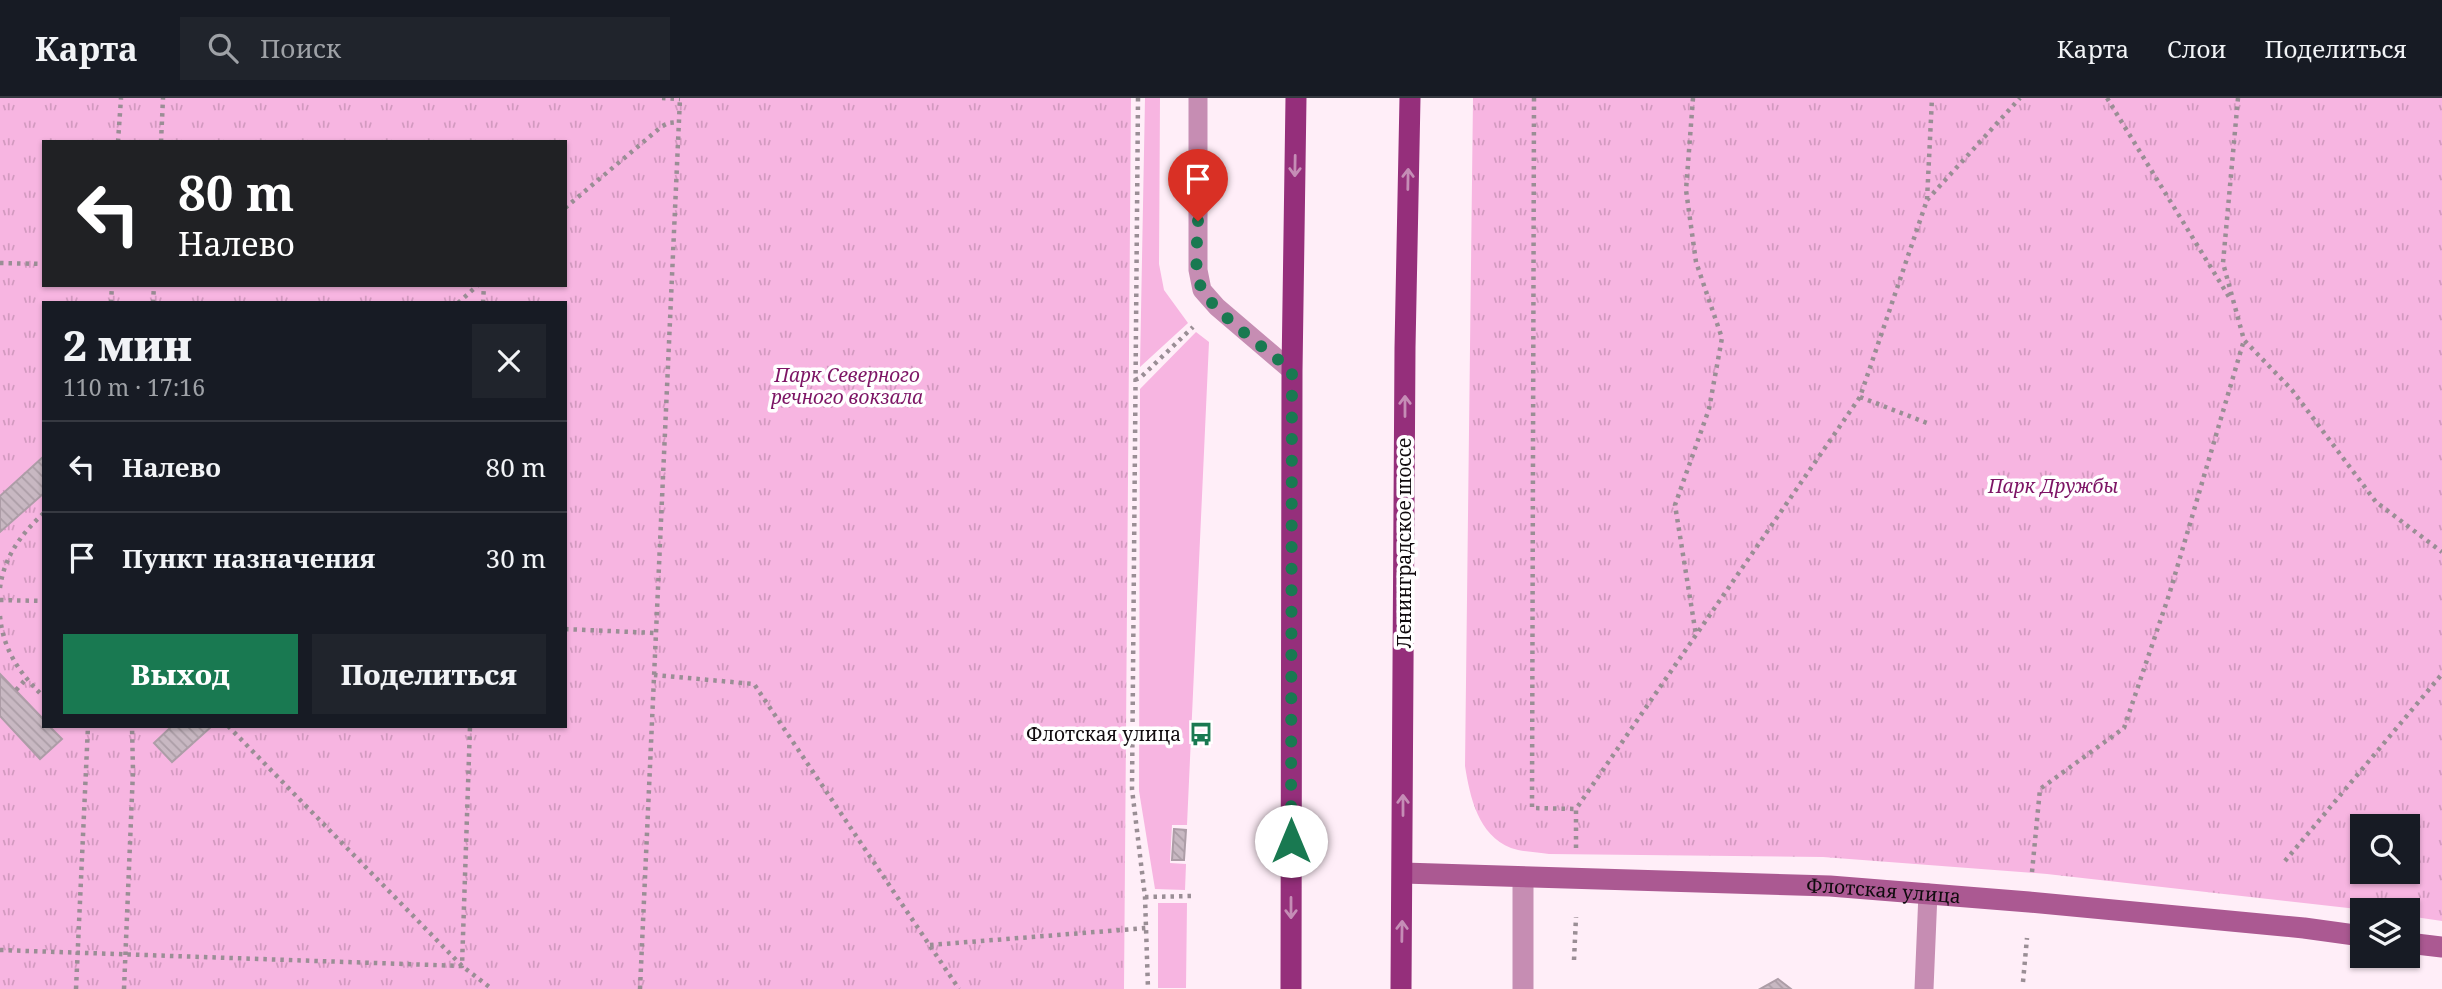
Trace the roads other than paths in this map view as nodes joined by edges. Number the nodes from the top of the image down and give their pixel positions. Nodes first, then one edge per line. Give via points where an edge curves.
1 (1198, 98) edge
2 (1296, 98) edge
3 (1410, 98) edge
4 (1292, 371) junction
5 (1403, 873) junction
6 (1523, 878) junction
7 (1928, 893) junction
8 (2350, 934) edge
9 (2420, 944) edge
10 (2442, 947) edge
11 (1289, 984) edge
12 (1401, 989) edge
13 (1523, 989) edge
14 (1924, 989) edge

1 - 4 lane via 1198,270 1202,290
2 -> 4 main road
5 -> 3 main road, Ленинградское шоссе
4 -> 11 main road
5 - 6 street, Флотская улица
12 -> 5 main road, Ленинградское шоссе
6 - 7 street, Флотская улица
6 - 13 street
7 - 8 street, Флотская улица
7 - 14 lane
9 - 10 street

